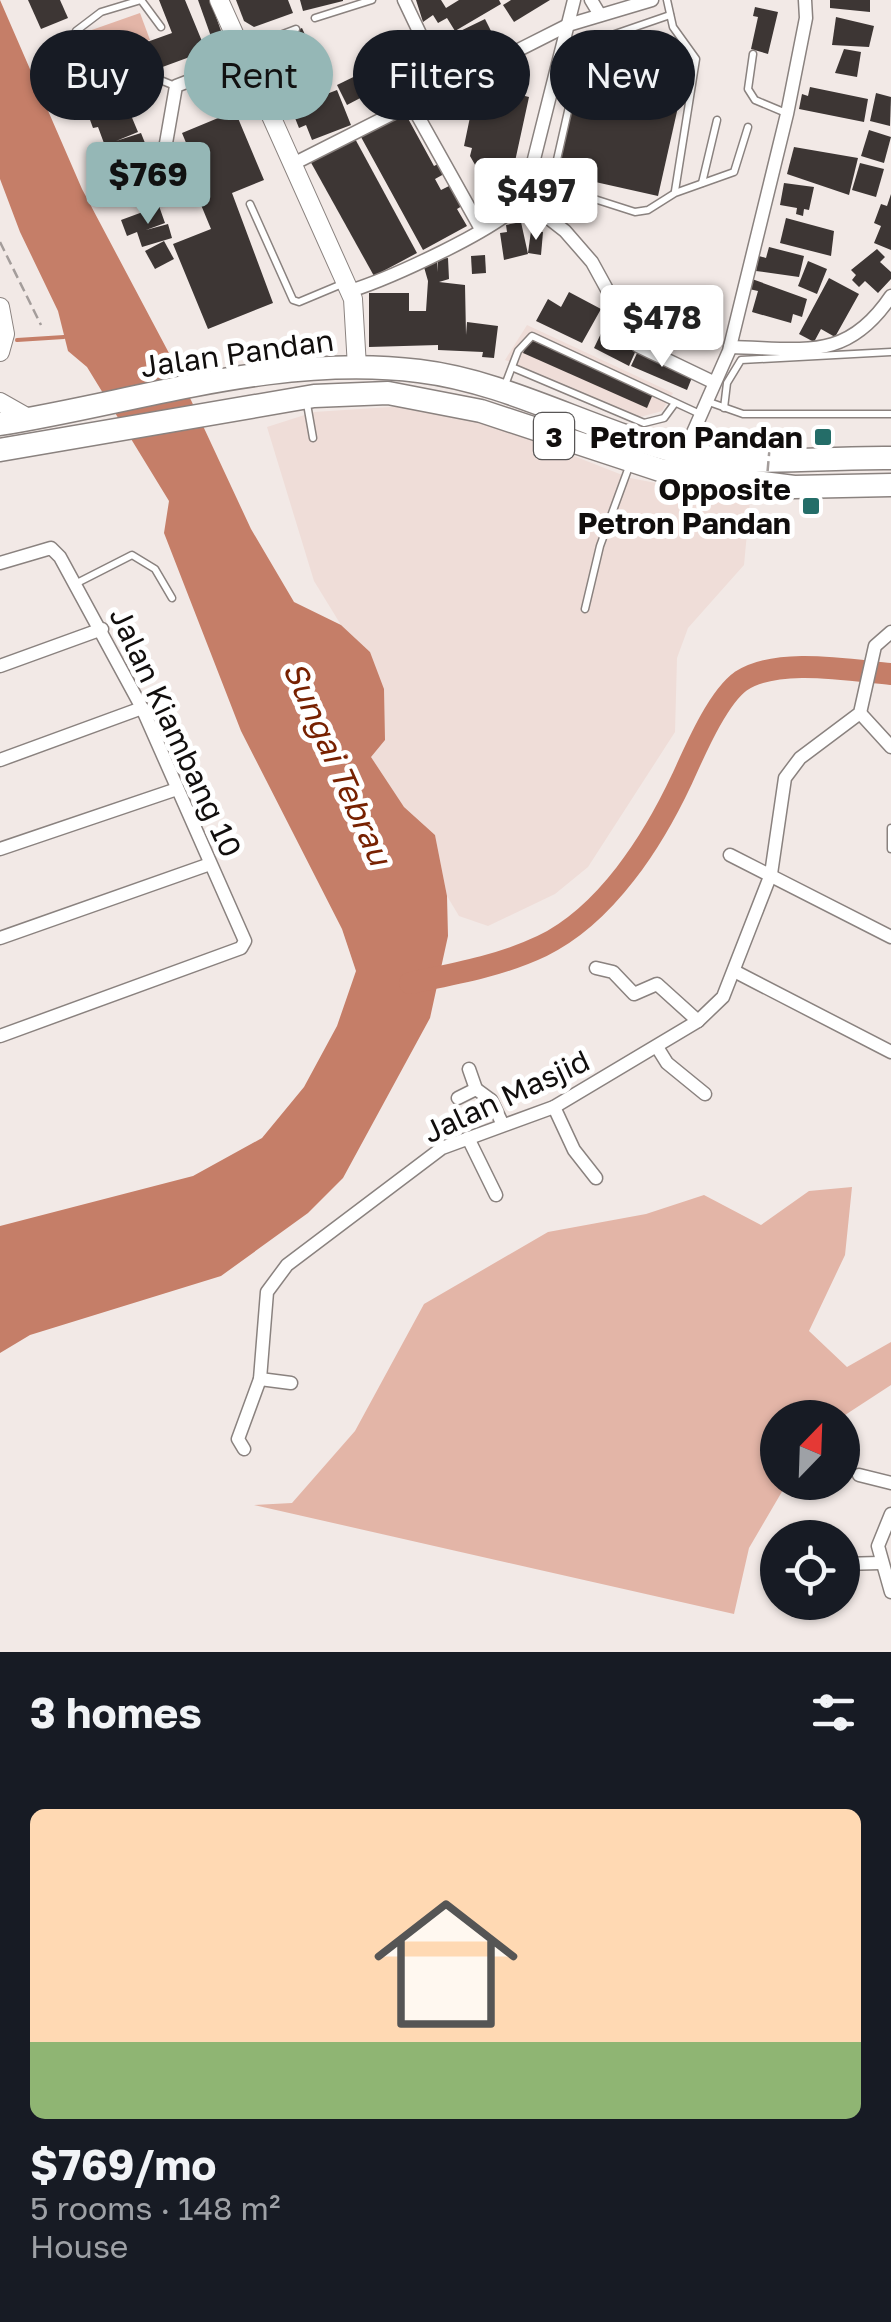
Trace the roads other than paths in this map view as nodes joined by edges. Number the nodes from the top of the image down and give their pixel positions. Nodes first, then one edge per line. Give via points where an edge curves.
1 (219, 0) edge
2 (372, 0) edge
3 (404, 0) edge
4 (574, 0) edge
5 (591, 0) edge
6 (652, 0) edge
7 (667, 0) edge
8 (805, 0) edge
9 (600, 15) junction
10 (670, 15) junction
11 (315, 18) dead end
12 (568, 25) junction
13 (162, 27) dead end
14 (296, 28) dead end
15 (231, 30) edge
16 (292, 30) edge
17 (418, 30) edge
18 (530, 43) edge
19 (752, 54) dead end
20 (184, 82) edge
21 (176, 86) junction
22 (787, 114) junction
23 (271, 120) edge
24 (375, 120) edge
25 (420, 120) edge
26 (716, 120) dead end
27 (748, 128) dead end
28 (291, 164) junction
29 (162, 166) dead end
30 (702, 183) junction
31 (675, 193) junction
32 (524, 199) junction
33 (250, 204) dead end
34 (481, 229) junction
35 (348, 287) junction
36 (891, 296) edge
37 (0, 307) edge
38 (891, 323) edge
39 (872, 324) junction
40 (2, 346) edge
41 (730, 347) junction
42 (891, 352) edge
43 (357, 367) junction
44 (514, 368) junction
45 (713, 382) junction
46 (502, 392) junction
47 (306, 398) junction
48 (0, 402) edge
49 (675, 402) junction
50 (702, 408) junction
51 (724, 408) junction
52 (891, 414) edge
53 (30, 419) junction
54 (0, 424) edge
55 (313, 438) dead end
56 (0, 450) edge
57 (684, 453) junction
58 (891, 458) edge
59 (631, 462) junction
60 (891, 485) edge
61 (0, 563) edge
62 (76, 584) junction
63 (172, 598) dead end
64 (585, 609) dead end
65 (102, 629) junction
66 (891, 632) edge
67 (0, 666) edge
68 (142, 708) junction
69 (860, 713) junction
70 (891, 747) edge
71 (0, 760) edge
72 (177, 789) junction
73 (891, 828) edge
74 (0, 849) edge
75 (891, 849) edge
76 (730, 856) dead end
77 (210, 864) junction
78 (771, 874) junction
79 (891, 936) edge
80 (0, 938) edge
81 (596, 968) dead end
82 (736, 972) junction
83 (698, 1021) junction
84 (0, 1036) edge
85 (657, 1047) junction
86 (891, 1052) edge
87 (469, 1069) dead end
88 (476, 1089) junction
89 (705, 1094) dead end
90 (458, 1098) dead end
91 (554, 1107) junction
92 (503, 1125) junction
93 (468, 1138) junction
94 (596, 1178) dead end
95 (496, 1195) dead end
96 (260, 1379) junction
97 (290, 1383) dead end
98 (244, 1449) dead end
99 (860, 1475) edge
100 (891, 1483) edge
101 (891, 1514) edge
102 (860, 1564) edge
103 (880, 1564) junction
104 (891, 1592) edge

1 - 15 street
2 - 11 lane
3 - 17 street
4 - 12 street
5 - 9 street
6 - 9 street
7 - 10 lane
8 - 22 street
9 - 12 street
10 - 31 lane via 696,59
10 - 31 lane via 582,45 554,173 563,192 634,212
12 - 18 street
12 - 32 street
13 - 21 lane via 141,0 88,21 76,31 75,49 88,64 119,63
14 - 16 lane
19 - 22 lane via 748,89 754,100
20 - 21 street
21 - 29 street
22 - 41 street
23 - 28 street
24 - 28 street
25 - 34 street
26 - 30 lane
27 - 30 lane via 734,172
28 - 35 street
30 - 31 lane
32 - 34 street
32 - 45 street via 592,262 638,346
33 - 35 lane via 293,300
34 - 35 street via 378,282
35 - 43 street via 358,323
36 - 39 street
37 - 40 street
38 - 39 street
39 - 41 street via 827,347
41 - 45 street
42 - 51 lane via 741,360 727,383
43 - 46 highway, Jalan Pandan / 3 via 418,370
43 - 53 highway, Jalan Pandan / 3 via 209,384
44 - 46 lane
44 - 49 lane via 644,423 664,418
44 - 49 lane via 518,350 532,336
45 - 50 street
46 - 57 highway, Jalan Pandan / 3
47 - 55 lane
47 - 56 highway, Jalan Pandan / 3
47 - 59 highway, Jalan Pandan / 3 via 355,392 419,396
48 - 53 street
49 - 50 lane
50 - 51 lane
50 - 57 street
51 - 52 lane via 744,414
53 - 54 highway, Jalan Pandan / 3
57 - 58 highway, Jalan Pandan / 3
59 - 60 highway, Jalan Pandan / 3 via 757,485
59 - 64 lane
61 - 62 street, Jalan Kiambang 10 via 51,548
62 - 63 lane via 132,555 155,570
62 - 65 street, Jalan Kiambang 10
65 - 67 street
65 - 68 street, Jalan Kiambang 10
66 - 69 street via 875,646
68 - 71 street
68 - 72 street, Jalan Kiambang 10
69 - 70 street
69 - 78 street, Jalan Masjid via 790,769
72 - 74 street
72 - 77 street, Jalan Kiambang 10
73 - 75 lane
76 - 78 street
77 - 80 street
77 - 84 street, Jalan Kiambang 10 via 246,941 241,948
78 - 79 street
78 - 82 street, Jalan Masjid
81 - 83 street via 614,972 634,994 657,984
82 - 83 street, Jalan Masjid via 724,997
82 - 86 street
83 - 85 street, Jalan Masjid
85 - 89 street
85 - 91 street, Jalan Masjid
87 - 88 street
88 - 90 street
88 - 92 street via 491,1100
91 - 92 street, Jalan Masjid
91 - 94 street
92 - 93 street, Jalan Masjid
93 - 95 street
93 - 96 street, Jalan Masjid via 442,1148 272,1279
96 - 97 street
96 - 98 street, Jalan Masjid via 238,1439
99 - 100 street
101 - 103 street via 878,1546
102 - 103 street
103 - 104 street

